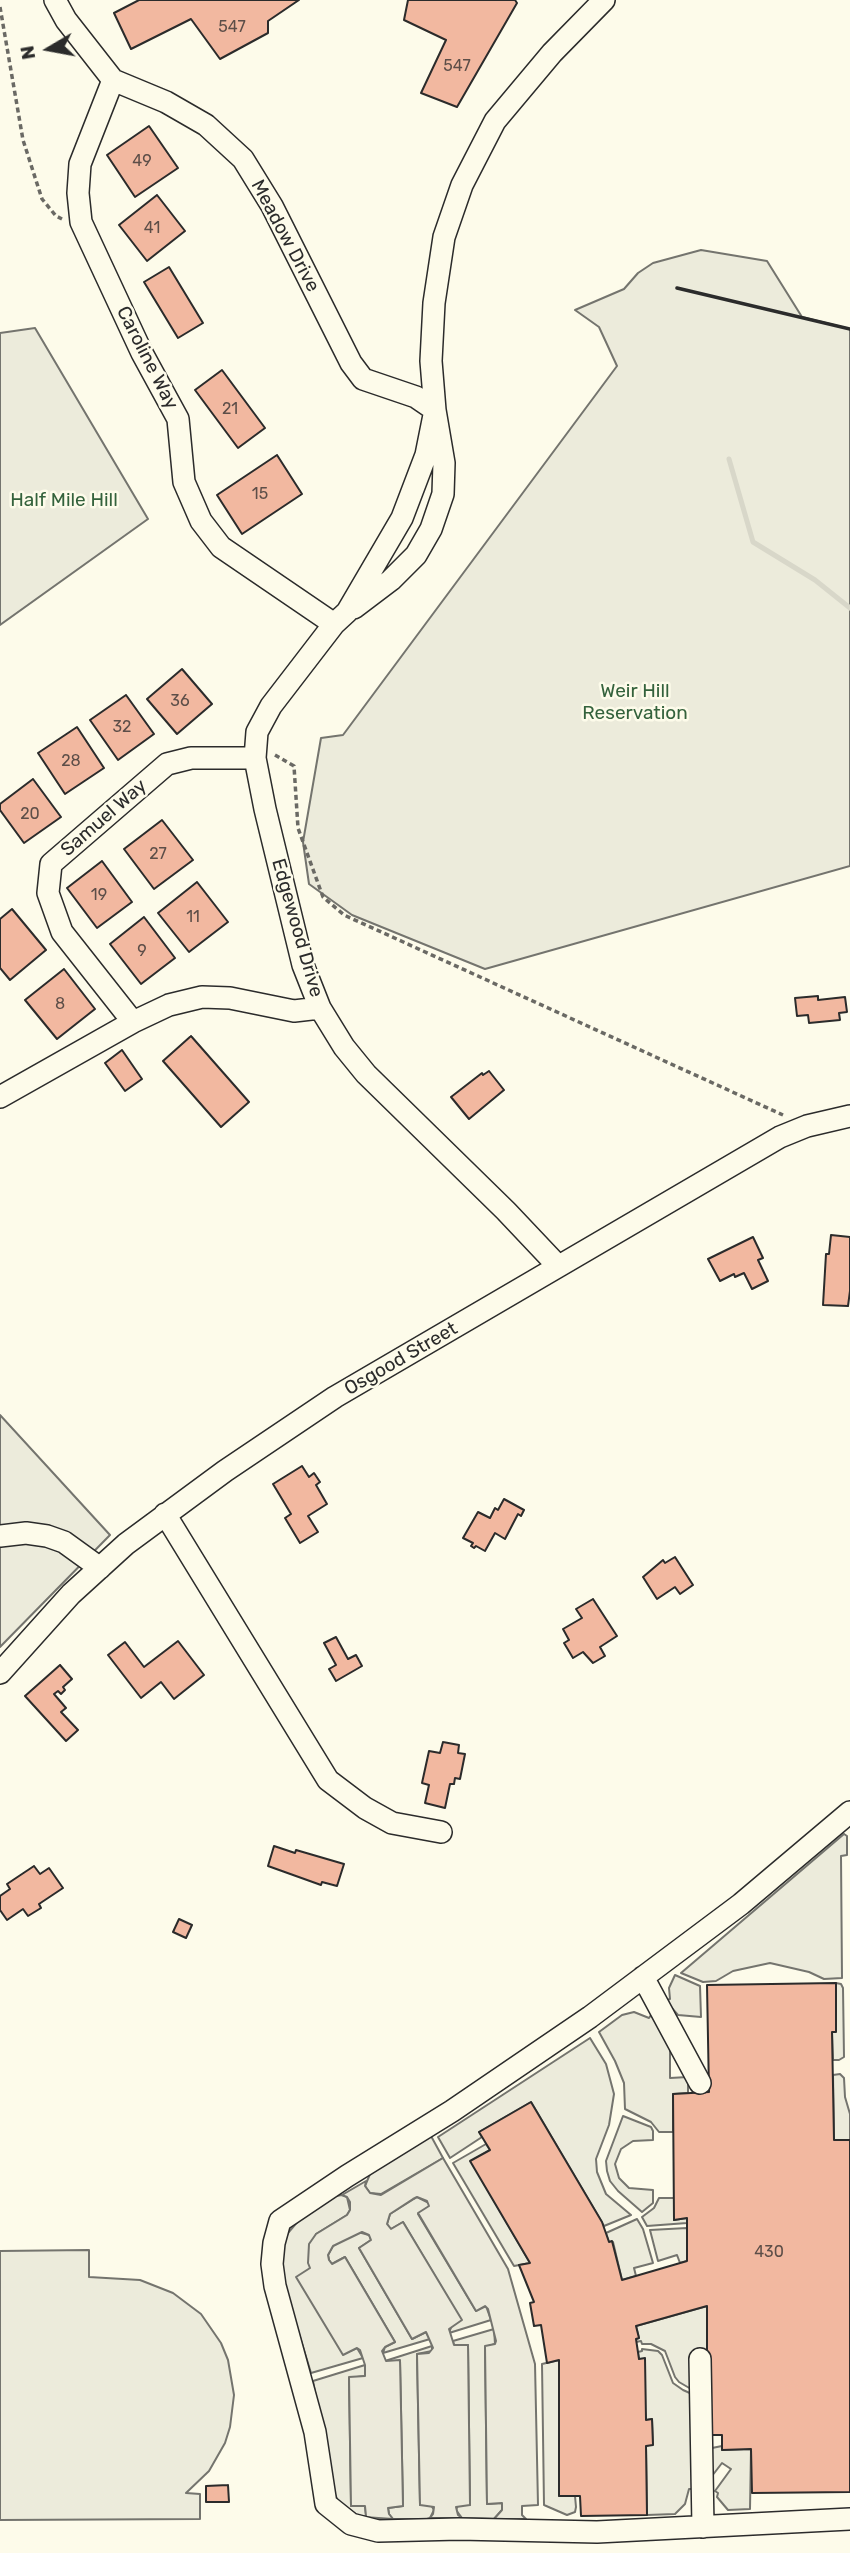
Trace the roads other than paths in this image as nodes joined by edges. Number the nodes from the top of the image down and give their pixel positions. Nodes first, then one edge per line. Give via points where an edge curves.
1 (55, 0) edge
2 (604, 0) edge
3 (113, 80) junction
4 (435, 410) junction
5 (341, 618) junction
6 (256, 755) junction
7 (320, 1008) junction
8 (133, 1022) junction
9 (0, 1097) edge
10 (850, 1116) edge
11 (558, 1266) junction
12 (165, 1514) junction
13 (0, 1536) edge
14 (100, 1568) junction
15 (0, 1674) edge
16 (850, 1812) edge
17 (441, 1832) dead end
18 (643, 1977) junction
19 (700, 2083) dead end
20 (700, 2359) dead end
21 (850, 2519) edge
22 (703, 2527) junction

1 - 3 street
2 - 4 street, Edgewood Drive via 495,121 462,186 444,237 434,303 431,361
3 - 4 street, Meadow Drive via 166,102 230,145 272,206 363,379 416,397
3 - 5 street, Caroline Way via 80,164 81,222 178,419 184,482 201,521 221,547
4 - 5 street, Edgewood Drive via 426,455 402,518
4 - 5 street, Edgewood Drive via 444,463 443,494 431,529 416,555 391,580
5 - 6 street, Edgewood Drive via 271,706 257,732
6 - 7 street, Edgewood Drive via 303,965
6 - 8 street, Samuel Way via 191,758 167,764 51,864 48,893 62,932
7 - 8 street via 294,1011 202,997 169,1005
7 - 11 street, Edgewood Drive via 366,1074
8 - 9 street
10 - 11 street, Osgood Street via 780,1138
11 - 12 street, Osgood Street via 335,1397
12 - 14 street, Osgood Street
12 - 17 street via 328,1780 392,1823
13 - 14 street via 47,1536 64,1542
14 - 15 street, Osgood Street
16 - 18 street via 741,1904
18 - 19 street
18 - 22 street via 452,2111 280,2221 272,2264 314,2432 326,2504 351,2524 378,2530 597,2532
20 - 22 street
21 - 22 street

